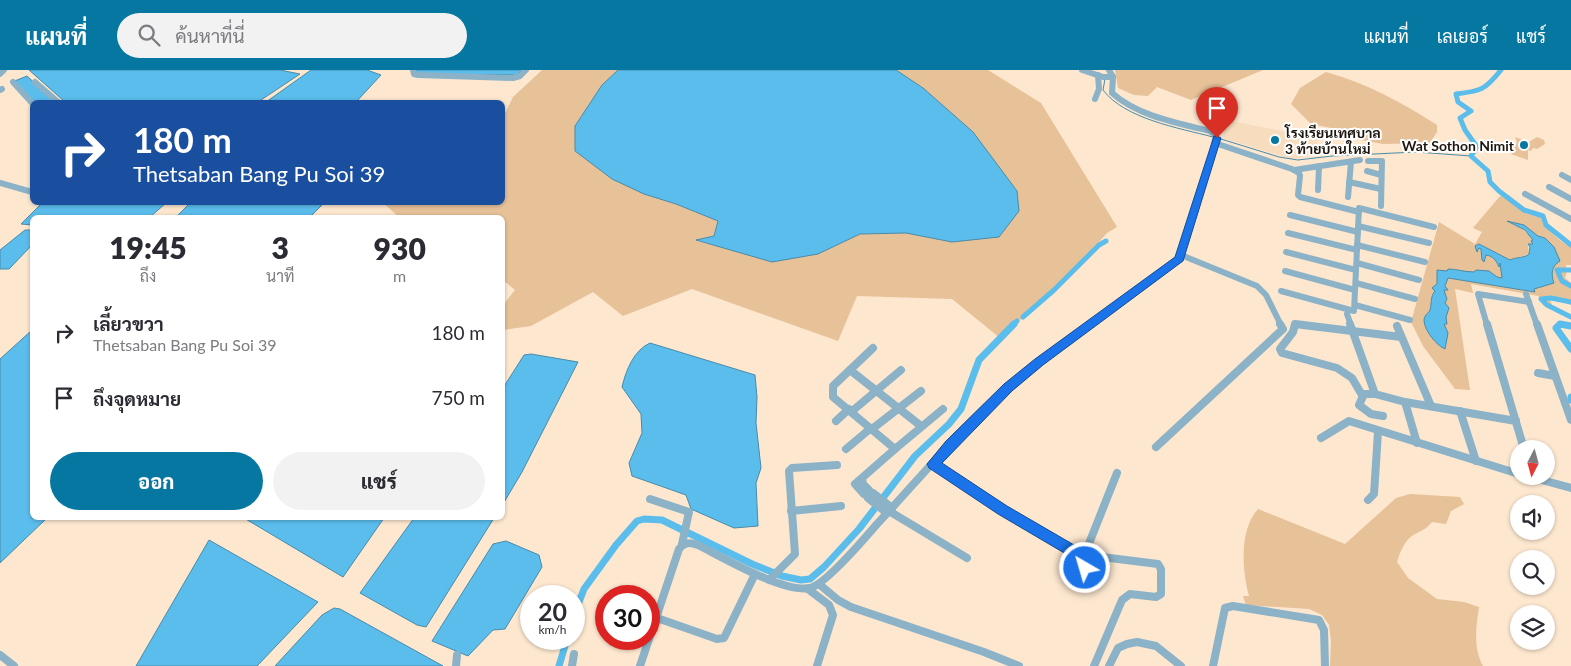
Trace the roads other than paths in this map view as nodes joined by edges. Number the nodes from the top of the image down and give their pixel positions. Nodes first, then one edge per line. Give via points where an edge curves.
1 (4, 70) edge
2 (413, 70) edge
3 (526, 70) edge
4 (1085, 71) edge
5 (0, 74) edge
6 (1106, 75) edge
7 (13, 82) dead end
8 (35, 82) dead end
9 (1095, 99) dead end
10 (56, 100) edge
11 (30, 101) edge
12 (1215, 145) junction
13 (1360, 160) dead end
14 (1368, 161) dead end
15 (1351, 162) junction
16 (1319, 166) junction
17 (1294, 170) junction
18 (1367, 171) dead end
19 (1382, 174) junction
20 (1562, 175) dead end
21 (1300, 176) junction
22 (1571, 180) edge
23 (1349, 182) junction
24 (0, 183) edge
25 (1549, 187) dead end
26 (1382, 189) junction
27 (1318, 190) dead end
28 (30, 191) edge
29 (1525, 194) dead end
30 (1348, 197) dead end
31 (1571, 199) edge
32 (1381, 206) dead end
33 (1359, 212) junction
34 (1290, 215) dead end
35 (1571, 219) edge
36 (1434, 227) dead end
37 (1358, 229) junction
38 (1288, 233) dead end
39 (1429, 244) dead end
40 (1357, 247) junction
41 (1286, 252) dead end
42 (1181, 255) junction
43 (1425, 262) dead end
44 (1356, 267) junction
45 (1285, 271) dead end
46 (1419, 280) dead end
47 (1356, 287) junction
48 (1281, 291) dead end
49 (1526, 294) dead end
50 (1415, 299) dead end
51 (1529, 302) junction
52 (1355, 305) junction
53 (1347, 314) dead end
54 (1410, 320) dead end
55 (1397, 326) dead end
56 (1352, 330) junction
57 (1401, 337) junction
58 (873, 348) dead end
59 (850, 370) junction
60 (901, 370) dead end
61 (1538, 372) dead end
62 (1555, 376) junction
63 (878, 390) junction
64 (921, 391) dead end
65 (1375, 394) junction
66 (1362, 395) junction
67 (1405, 402) junction
68 (1431, 406) junction
69 (899, 408) junction
70 (942, 409) dead end
71 (850, 411) junction
72 (1460, 412) junction
73 (1383, 416) dead end
74 (1570, 416) edge
75 (836, 421) dead end
76 (1516, 421) junction
77 (921, 426) junction
78 (871, 428) junction
79 (1378, 432) junction
80 (1322, 438) dead end
81 (1521, 440) edge
82 (1417, 442) junction
83 (1156, 446) dead end
84 (895, 449) junction
85 (846, 450) dead end
86 (1476, 461) junction
87 (934, 464) junction
88 (837, 465) dead end
89 (1510, 471) edge
90 (1117, 473) dead end
91 (1555, 484) edge
92 (1571, 488) edge
93 (650, 499) dead end
94 (1368, 500) dead end
95 (841, 506) dead end
96 (791, 510) junction
97 (889, 511) junction
98 (682, 544) junction
99 (967, 558) dead end
100 (1085, 568) dead end
101 (755, 574) junction
102 (769, 580) junction
103 (819, 584) junction
104 (808, 590) junction
105 (660, 608) edge
106 (660, 619) edge
107 (646, 650) edge
108 (574, 654) dead end
109 (0, 655) edge
110 (457, 655) dead end
111 (14, 666) edge
112 (456, 666) edge
113 (572, 666) edge
114 (640, 666) edge
115 (817, 666) edge
116 (1020, 666) edge
117 (1094, 666) edge
118 (1109, 666) edge
119 (1181, 666) edge
120 (1213, 666) edge
121 (1326, 666) edge

1 - 5 street
2 - 3 street via 418,75 513,78
4 - 6 street
6 - 9 street
6 - 12 street via 1112,93 1118,98 1156,116 1213,133 1217,137
7 - 11 street
8 - 10 street
12 - 17 street
12 - 21 street
12 - 42 street
13 - 15 street
14 - 19 street via 1382,161
15 - 16 street
15 - 23 street
16 - 17 street
16 - 27 street
17 - 21 street
18 - 19 street
19 - 26 street
20 - 22 street
21 - 33 street via 1300,197
23 - 26 street
23 - 30 street
24 - 28 street
25 - 31 street
26 - 32 street
29 - 35 street
33 - 36 street via 1359,208
33 - 37 street
34 - 37 street
37 - 39 street
37 - 40 street
38 - 40 street
40 - 43 street
40 - 44 street
41 - 44 street
42 - 83 street via 1257,286 1266,295 1283,329
42 - 87 street via 1177,262 1006,389
44 - 46 street
44 - 47 street
45 - 47 street
47 - 50 street
47 - 52 street
48 - 52 street via 1354,311
49 - 51 street
51 - 62 street
51 - 76 street via 1478,294
52 - 54 street
53 - 56 street
55 - 57 street
56 - 57 street
56 - 65 street
56 - 66 street via 1295,324 1292,335 1280,349 1284,354 1328,366 1349,376
57 - 68 street
58 - 59 street
59 - 63 street
59 - 71 street via 832,391 833,397
60 - 63 street
61 - 62 street
62 - 74 street
63 - 69 street
63 - 71 street
64 - 69 street
65 - 66 street
65 - 67 street
66 - 73 street via 1361,408
67 - 68 street
67 - 82 street
68 - 72 street
69 - 77 street
69 - 78 street
70 - 77 street
71 - 75 street
71 - 78 street
72 - 76 street
72 - 86 street
76 - 81 street
77 - 84 street
78 - 84 street
78 - 85 street
79 - 80 street via 1347,421
79 - 82 street
79 - 94 street via 1374,494
82 - 86 street
84 - 97 street via 862,479 868,494
86 - 89 street
87 - 97 street
87 - 100 street via 1076,553
88 - 96 street via 790,469
90 - 117 street via 1088,546 1089,551 1094,556 1158,564 1161,594 1156,597 1130,594 1122,600
91 - 92 street
93 - 98 street via 689,512
95 - 96 street
96 - 102 street via 794,557
97 - 99 street
97 - 103 street
98 - 101 street via 698,545
98 - 105 street
101 - 102 street
101 - 106 street via 724,638 714,638
102 - 104 street
103 - 104 street
103 - 116 street via 851,607
104 - 115 street via 829,605 833,615
107 - 114 street
108 - 113 street
109 - 111 street
110 - 112 street
118 - 119 street via 1118,648 1140,643 1158,647
120 - 121 street via 1225,608 1233,606 1319,620 1324,630

